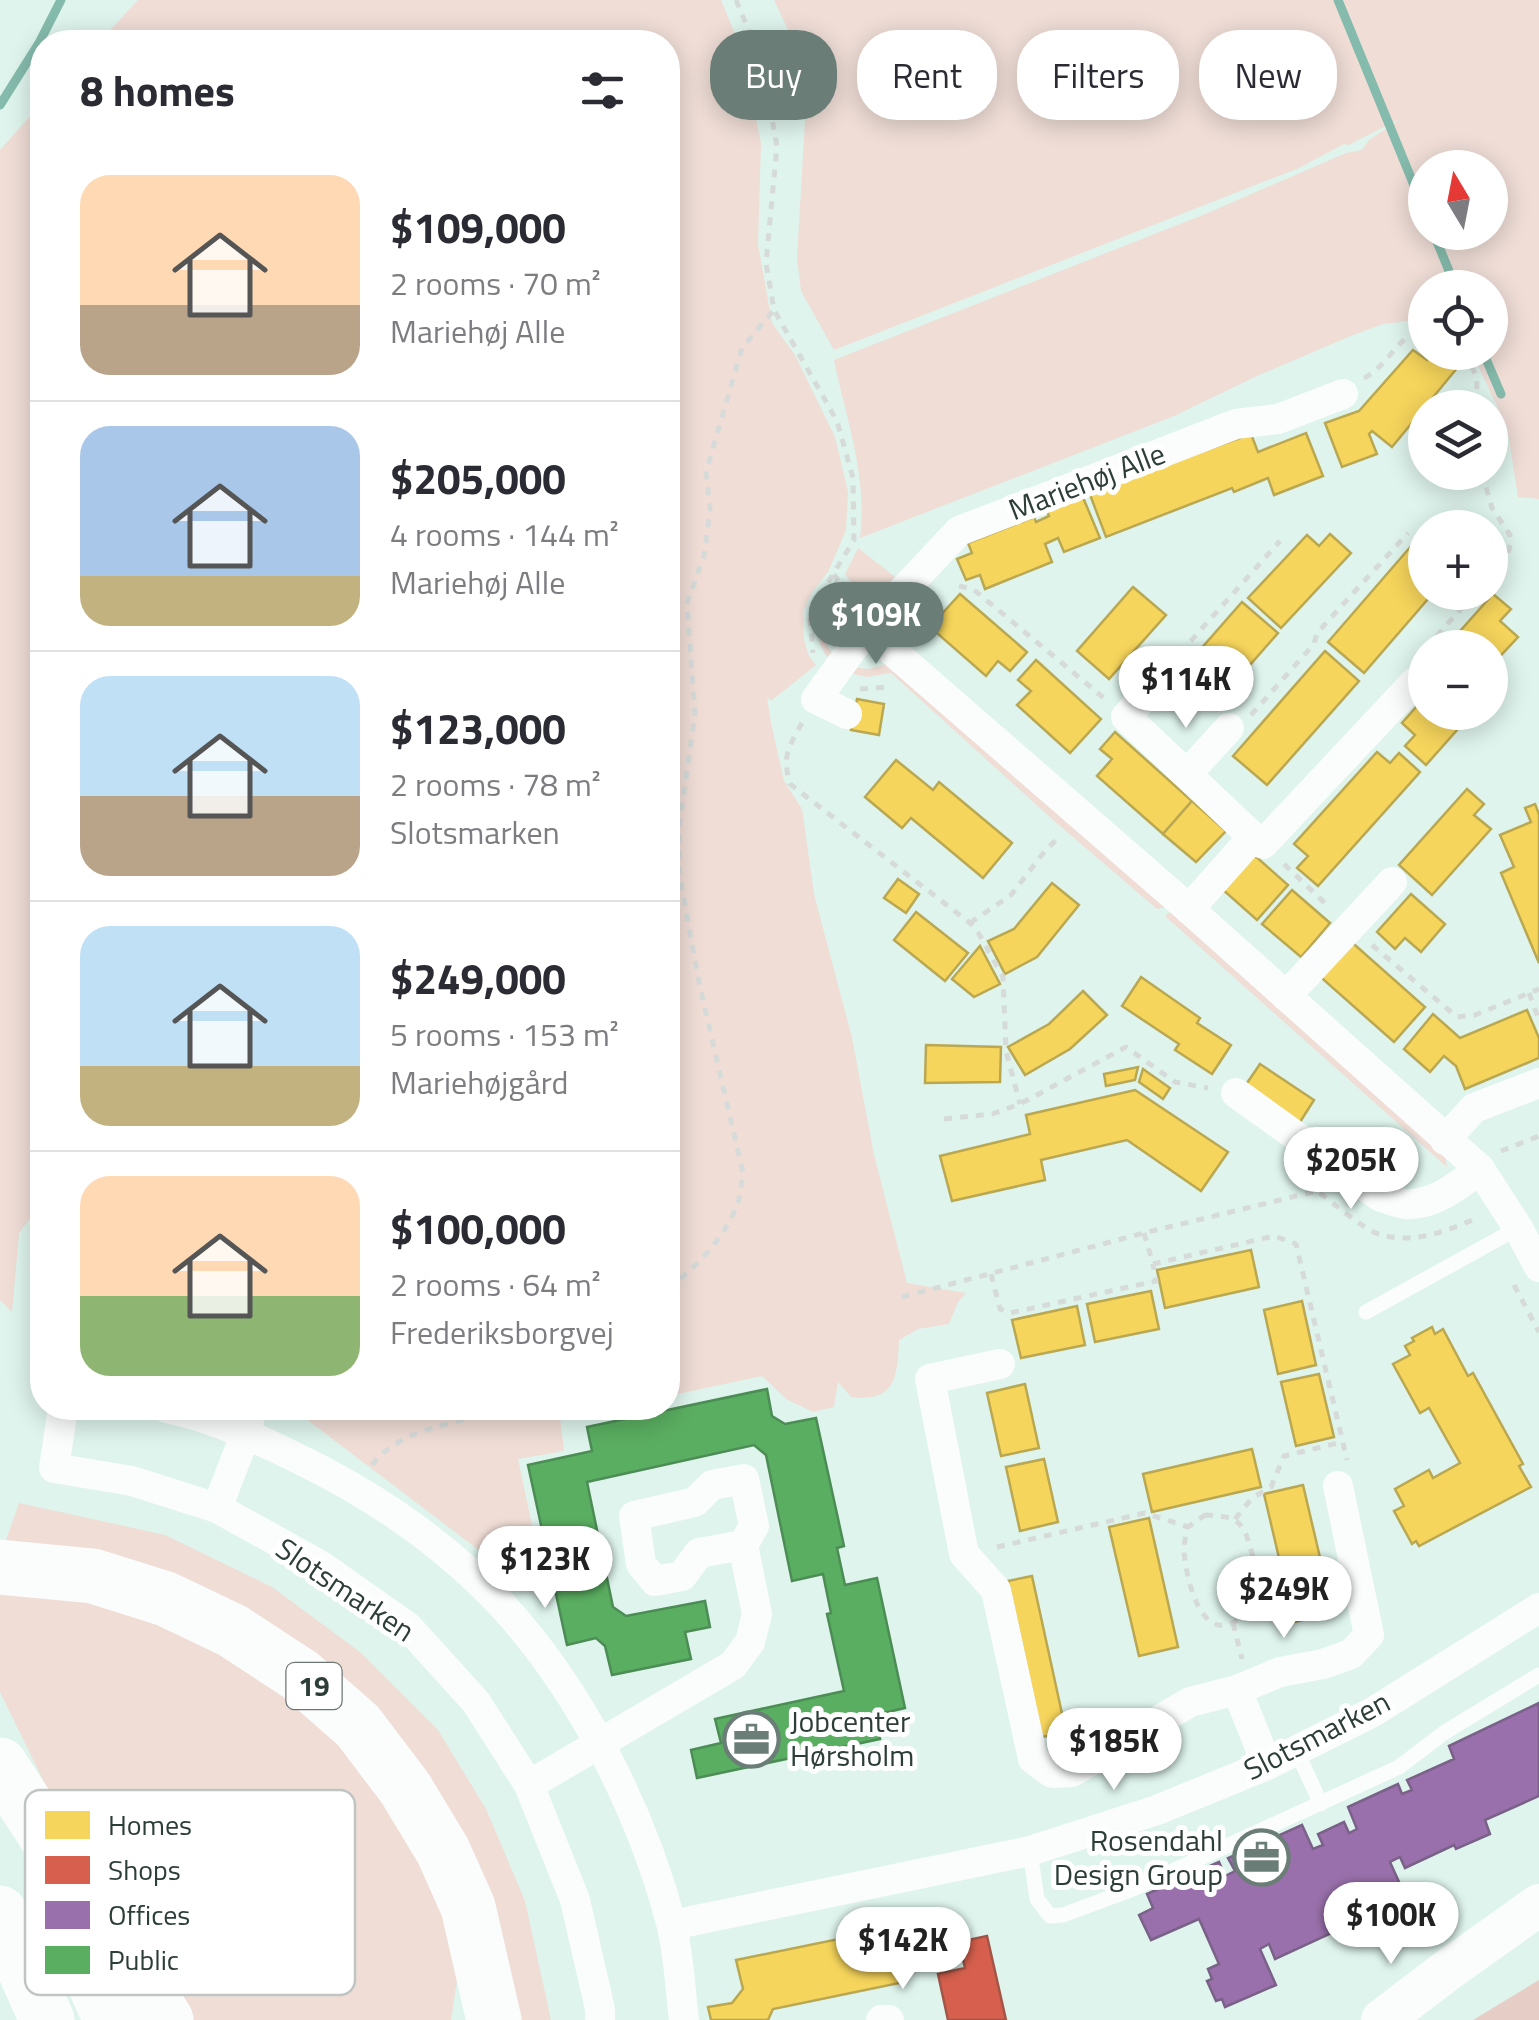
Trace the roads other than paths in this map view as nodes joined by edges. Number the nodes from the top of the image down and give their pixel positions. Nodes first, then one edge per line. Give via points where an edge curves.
1 (1343, 394) road end
2 (867, 629) junction
3 (1162, 675) road end
4 (1408, 690) edge
5 (847, 714) dead end
6 (1229, 728) road end
7 (1187, 774) junction
8 (1258, 841) junction
9 (1392, 882) dead end
10 (1189, 909) junction
11 (1286, 996) junction
12 (1539, 1083) edge
13 (1236, 1093) road end
14 (1445, 1140) junction
15 (1480, 1169) junction
16 (1518, 1228) junction
17 (1539, 1267) edge
18 (1366, 1312) dead end
19 (1000, 1364) dead end
20 (61, 1420) edge
21 (249, 1420) edge
22 (1338, 1486) road end
23 (217, 1508) junction
24 (743, 1544) dead end
25 (3, 1567) edge
26 (1539, 1608) edge
27 (1539, 1675) edge
28 (1237, 1690) junction
29 (599, 1744) junction
30 (1296, 1750) junction
31 (1267, 1765) junction
32 (0, 1768) edge
33 (529, 1786) junction
34 (1321, 1804) junction
35 (25, 1806) edge
36 (25, 1825) edge
37 (1030, 1851) junction
38 (1539, 1905) edge
39 (0, 1914) edge
40 (672, 1925) junction
41 (25, 1970) edge
42 (36, 1995) edge
43 (100, 1995) edge
44 (150, 1995) edge
45 (484, 2003) edge
46 (47, 2020) edge
47 (111, 2020) edge
48 (166, 2020) edge
49 (600, 2020) edge
50 (684, 2020) edge
51 (881, 2020) edge
52 (890, 2020) edge
53 (1382, 2020) edge

1 - 2 street, Mariehøj Alle via 1278,420 1236,424 959,531
2 - 5 street, Mariehøj Alle via 824,687
2 - 10 street
3 - 7 street via 1126,717
4 - 8 street
6 - 7 street
7 - 8 street
8 - 10 street
9 - 11 street
10 - 11 street
11 - 14 street
12 - 14 street via 1474,1108
13 - 15 street via 1381,1197 1428,1201
14 - 15 street
15 - 16 street
16 - 17 street
16 - 18 lane
19 - 28 street via 930,1379 964,1554 996,1590 1033,1760 1052,1773 1072,1772 1190,1702
20 - 23 street, Slotsmarken via 54,1468
21 - 23 street
21 - 29 street via 438,1546 502,1605 554,1670
22 - 28 street via 1368,1635 1350,1654
23 - 33 street, Slotsmarken via 408,1626 476,1702
24 - 29 street via 757,1614 750,1642 733,1665
25 - 45 highway, 19 via 93,1576 166,1599 300,1675 358,1726 443,1851 468,1906
26 - 30 street, Slotsmarken via 1373,1712
27 - 34 lane via 1398,1767
28 - 31 street
29 - 33 street
29 - 40 street via 641,1829
30 - 31 street, Slotsmarken
30 - 34 lane
31 - 37 street, Slotsmarken
32 - 35 highway
32 - 36 highway
33 - 49 street, Slotsmarken via 574,1900
34 - 37 lane via 1064,1915 1050,1916 1037,1900
37 - 40 street, Slotsmarken
38 - 53 main road
39 - 41 highway
40 - 50 street
42 - 46 highway
43 - 47 highway
44 - 48 highway
51 - 52 street

